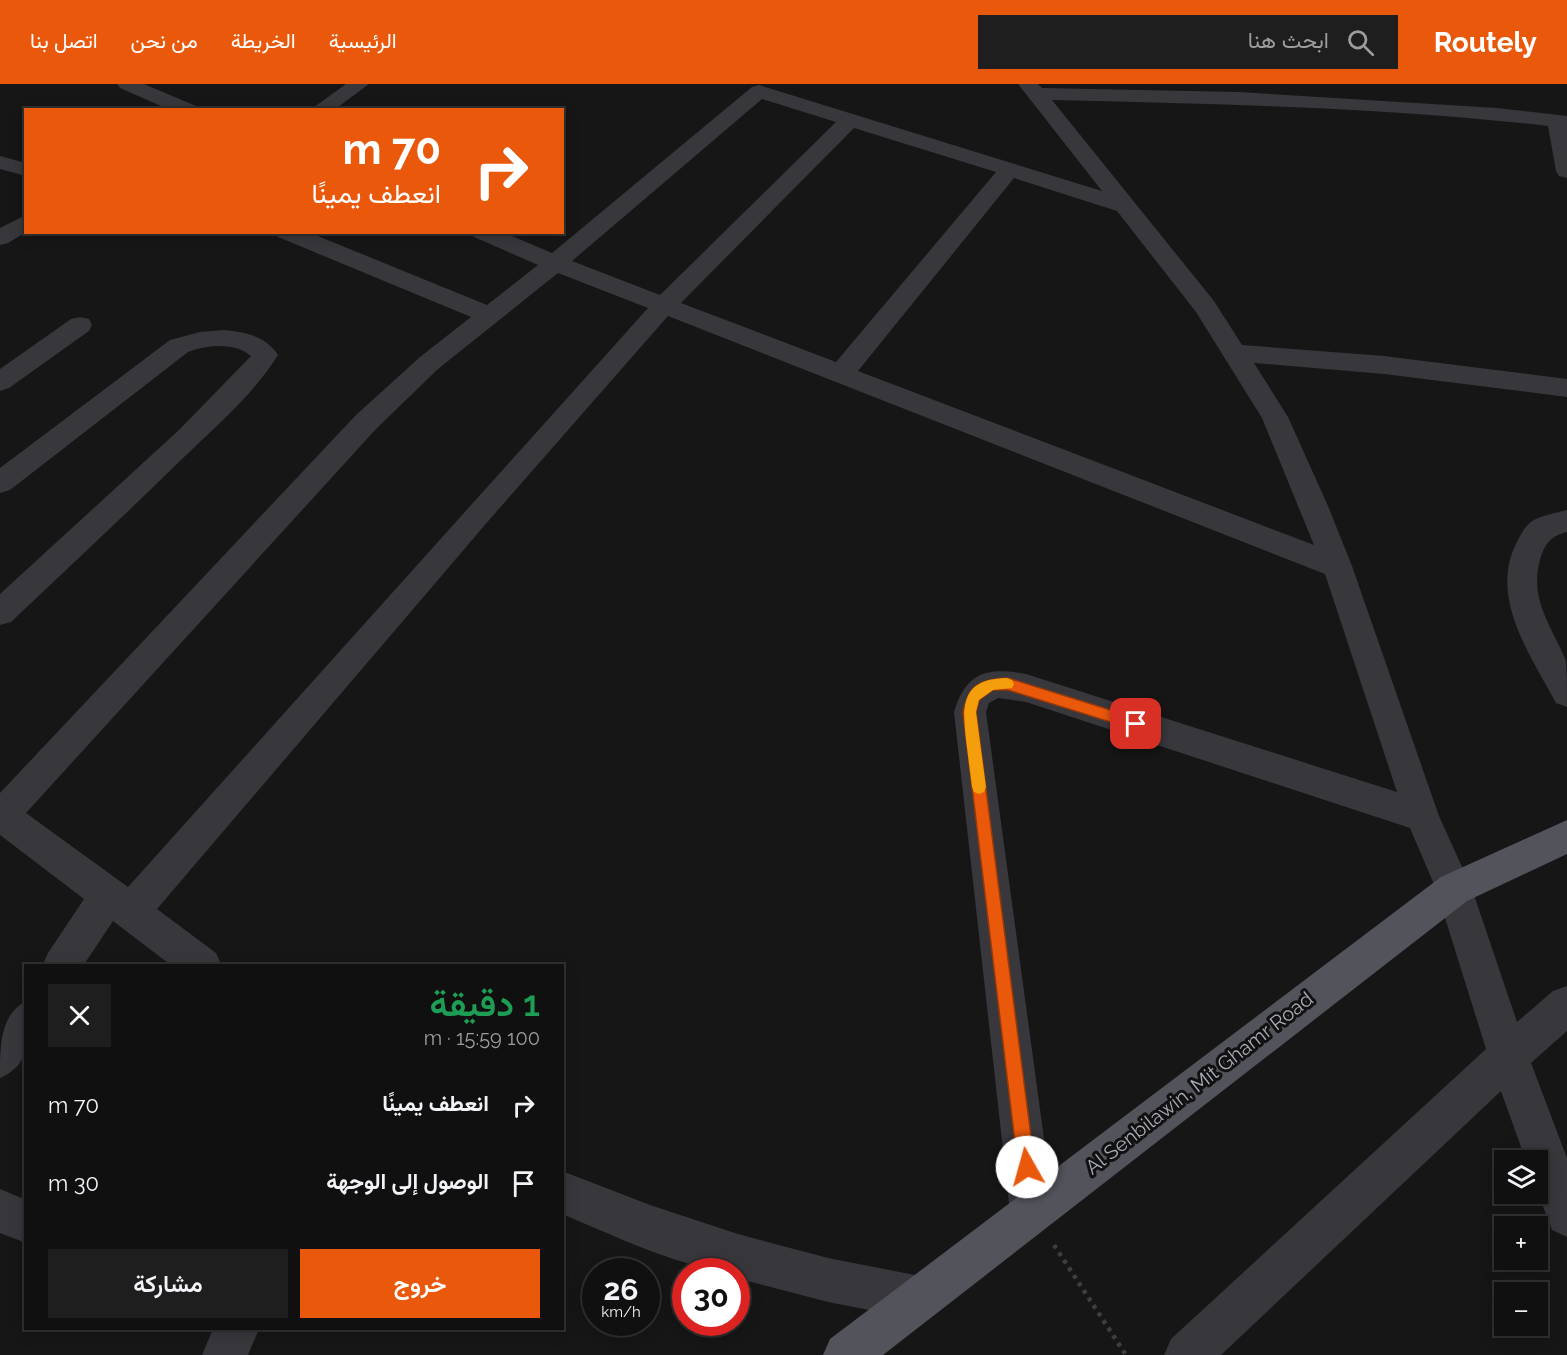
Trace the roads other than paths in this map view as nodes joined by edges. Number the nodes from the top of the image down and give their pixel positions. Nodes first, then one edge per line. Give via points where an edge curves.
1 (127, 84) edge
2 (359, 84) edge
3 (749, 88) edge
4 (1032, 89) edge
5 (1260, 92) edge
6 (161, 98) junction
7 (144, 108) edge
8 (184, 108) edge
9 (323, 108) edge
10 (849, 121) junction
11 (1562, 121) edge
12 (0, 162) edge
13 (24, 169) edge
14 (1009, 170) junction
15 (1567, 171) edge
16 (1125, 206) junction
17 (24, 223) edge
18 (291, 234) edge
19 (487, 234) edge
20 (0, 237) edge
21 (555, 263) junction
22 (663, 306) junction
23 (489, 315) junction
24 (80, 325) dead end
25 (1235, 353) junction
26 (841, 374) junction
27 (0, 382) edge
28 (1567, 388) edge
29 (0, 483) edge
30 (1567, 521) edge
31 (1338, 566) junction
32 (0, 613) edge
33 (1567, 693) edge
34 (1, 814) edge
35 (1422, 816) junction
36 (1567, 836) edge
37 (1454, 890) junction
38 (120, 904) junction
39 (64, 964) edge
40 (200, 964) edge
41 (1567, 1005) edge
42 (24, 1023) edge
43 (1508, 1056) junction
44 (0, 1058) edge
45 (564, 1193) edge
46 (0, 1211) edge
47 (1032, 1212) junction
48 (1567, 1215) edge
49 (24, 1221) edge
50 (920, 1298) junction
51 (236, 1330) edge
52 (225, 1355) edge
53 (846, 1355) edge
54 (1186, 1355) edge

1 - 6 street
2 - 9 street
3 - 10 street
3 - 21 street
4 - 5 street
4 - 16 street
5 - 11 street via 1418,100
6 - 7 street
6 - 8 street
10 - 14 street
10 - 22 street
11 - 15 street
12 - 13 street
14 - 16 street
14 - 26 street
16 - 25 street via 1205,307
17 - 20 street
18 - 23 street
19 - 21 street
21 - 22 street
21 - 23 street
22 - 26 street
22 - 38 street
23 - 34 street via 403,385 366,422
24 - 27 street
25 - 28 street via 1395,366
25 - 31 street via 1275,417
26 - 31 street
29 - 32 street via 179,346 219,337 251,345 265,355 211,416
30 - 33 street via 1544,528 1531,542 1522,562 1520,581 1528,616
31 - 35 street
34 - 38 street
35 - 37 street
35 - 47 street via 1026,688 992,684 973,697 970,712
36 - 37 main road, Al Senbilawin, Mit Ghamr Road
37 - 43 street
37 - 47 main road, Al Senbilawin, Mit Ghamr Road
38 - 39 street
38 - 40 street
41 - 43 street
42 - 44 street
43 - 48 street
43 - 54 street
45 - 50 street via 619,1216 762,1264 848,1286
46 - 49 street
47 - 50 main road, Al Senbilawin, Mit Ghamr Road
50 - 53 main road, Al Senbilawin, Mit Ghamr Road
51 - 52 street

